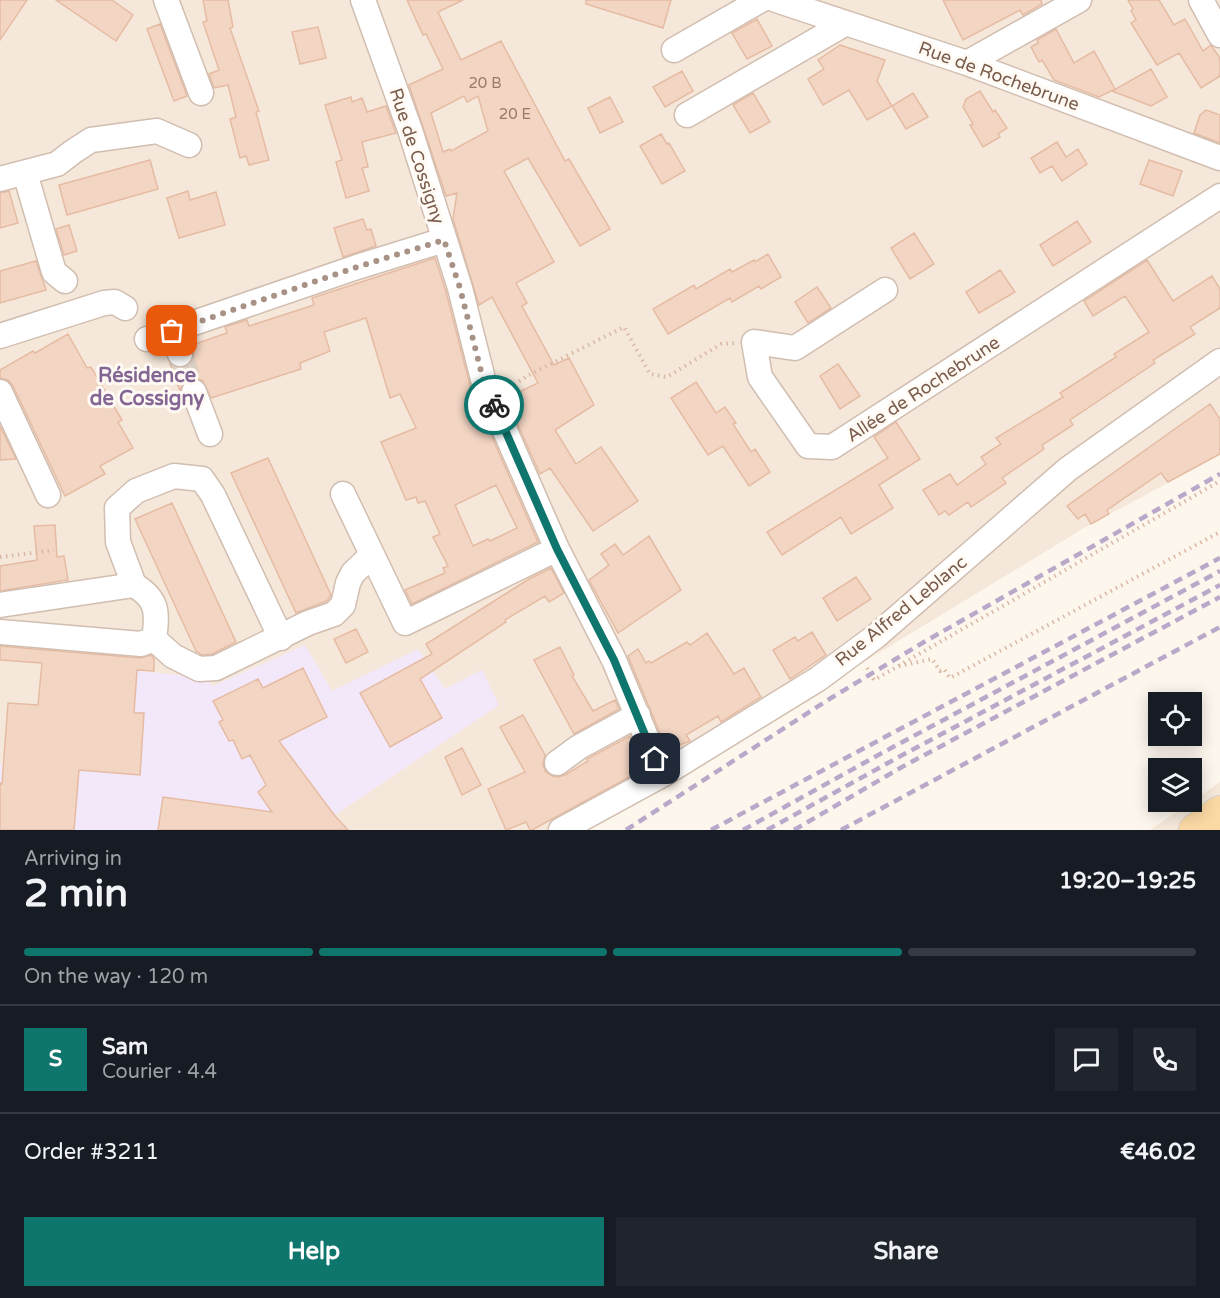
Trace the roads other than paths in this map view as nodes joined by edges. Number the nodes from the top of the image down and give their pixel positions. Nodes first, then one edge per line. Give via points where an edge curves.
1 (166, 0) edge
2 (363, 0) edge
3 (761, 0) edge
4 (776, 0) edge
5 (1080, 0) edge
6 (1201, 0) edge
7 (846, 23) junction
8 (1220, 34) edge
9 (674, 50) dead end
10 (968, 63) junction
11 (201, 93) dead end
12 (687, 115) dead end
13 (189, 145) dead end
14 (1220, 158) edge
15 (25, 173) junction
16 (0, 179) edge
17 (1220, 196) edge
18 (444, 240) junction
19 (65, 281) dead end
20 (885, 290) dead end
21 (125, 308) dead end
22 (172, 331) junction
23 (0, 336) edge
24 (147, 339) dead end
25 (180, 354) tunnel mouth
26 (1220, 361) edge
27 (0, 392) edge
28 (194, 392) tunnel mouth
29 (210, 434) dead end
30 (343, 494) dead end
31 (48, 495) dead end
32 (557, 549) junction
33 (372, 555) junction
34 (134, 585) junction
35 (0, 605) edge
36 (0, 632) edge
37 (281, 638) junction
38 (154, 639) junction
39 (638, 715) junction
40 (557, 763) dead end
41 (662, 775) junction
42 (1220, 812) edge
43 (561, 830) edge
44 (1195, 830) edge

1 - 11 street
2 - 18 street, Rue de Cossigny
3 - 9 street
4 - 7 street, Rue de Rochebrune
5 - 10 street
6 - 8 street
7 - 10 street, Rue de Rochebrune
7 - 12 street
10 - 14 street, Rue de Rochebrune
13 - 15 street via 157,131 91,140 57,164
15 - 16 street
15 - 19 street via 54,272
17 - 20 street, Allée de Rochebrune via 832,447 808,446 760,377 754,342 795,348
18 - 22 street
18 - 32 street, Rue de Cossigny via 484,383
21 - 23 street via 116,302 104,303
22 - 24 street
22 - 25 street
26 - 41 street, Rue Alfred Leblanc via 1068,469 876,636 818,679
27 - 31 street
28 - 29 street
30 - 33 street
32 - 33 street via 405,623
32 - 39 street, Rue de Cossigny
33 - 37 street via 353,573 343,605 334,614
34 - 35 street
34 - 37 street via 118,543 117,508 136,491 174,476 202,479
34 - 38 street via 148,593 157,617
36 - 38 street via 141,644
37 - 38 street via 216,668 199,669 173,656
39 - 40 street
39 - 41 street, Rue de Cossigny
41 - 43 street, Rue Alfred Leblanc
42 - 44 main road

